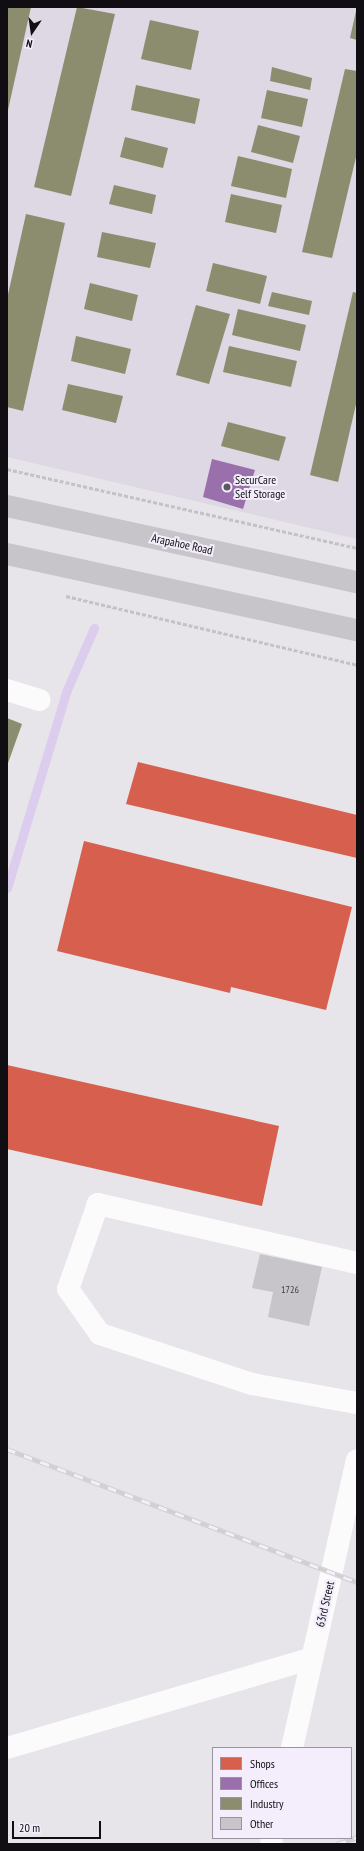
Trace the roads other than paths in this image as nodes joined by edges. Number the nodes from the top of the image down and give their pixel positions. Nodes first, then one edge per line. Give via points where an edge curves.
1 (7, 506) edge
2 (7, 554) edge
3 (357, 582) edge
4 (357, 630) edge
5 (7, 690) edge
6 (39, 700) dead end
7 (357, 1263) edge
8 (357, 1403) edge
9 (357, 1460) edge
10 (312, 1658) junction
11 (292, 1747) edge
12 (7, 1748) edge

1 - 3 main road, Arapahoe Road
2 - 4 main road
5 - 6 street
7 - 8 street via 98,1204 68,1289 100,1334 252,1384
9 - 10 street, 63rd Street
10 - 11 street, 63rd Street
10 - 12 street

